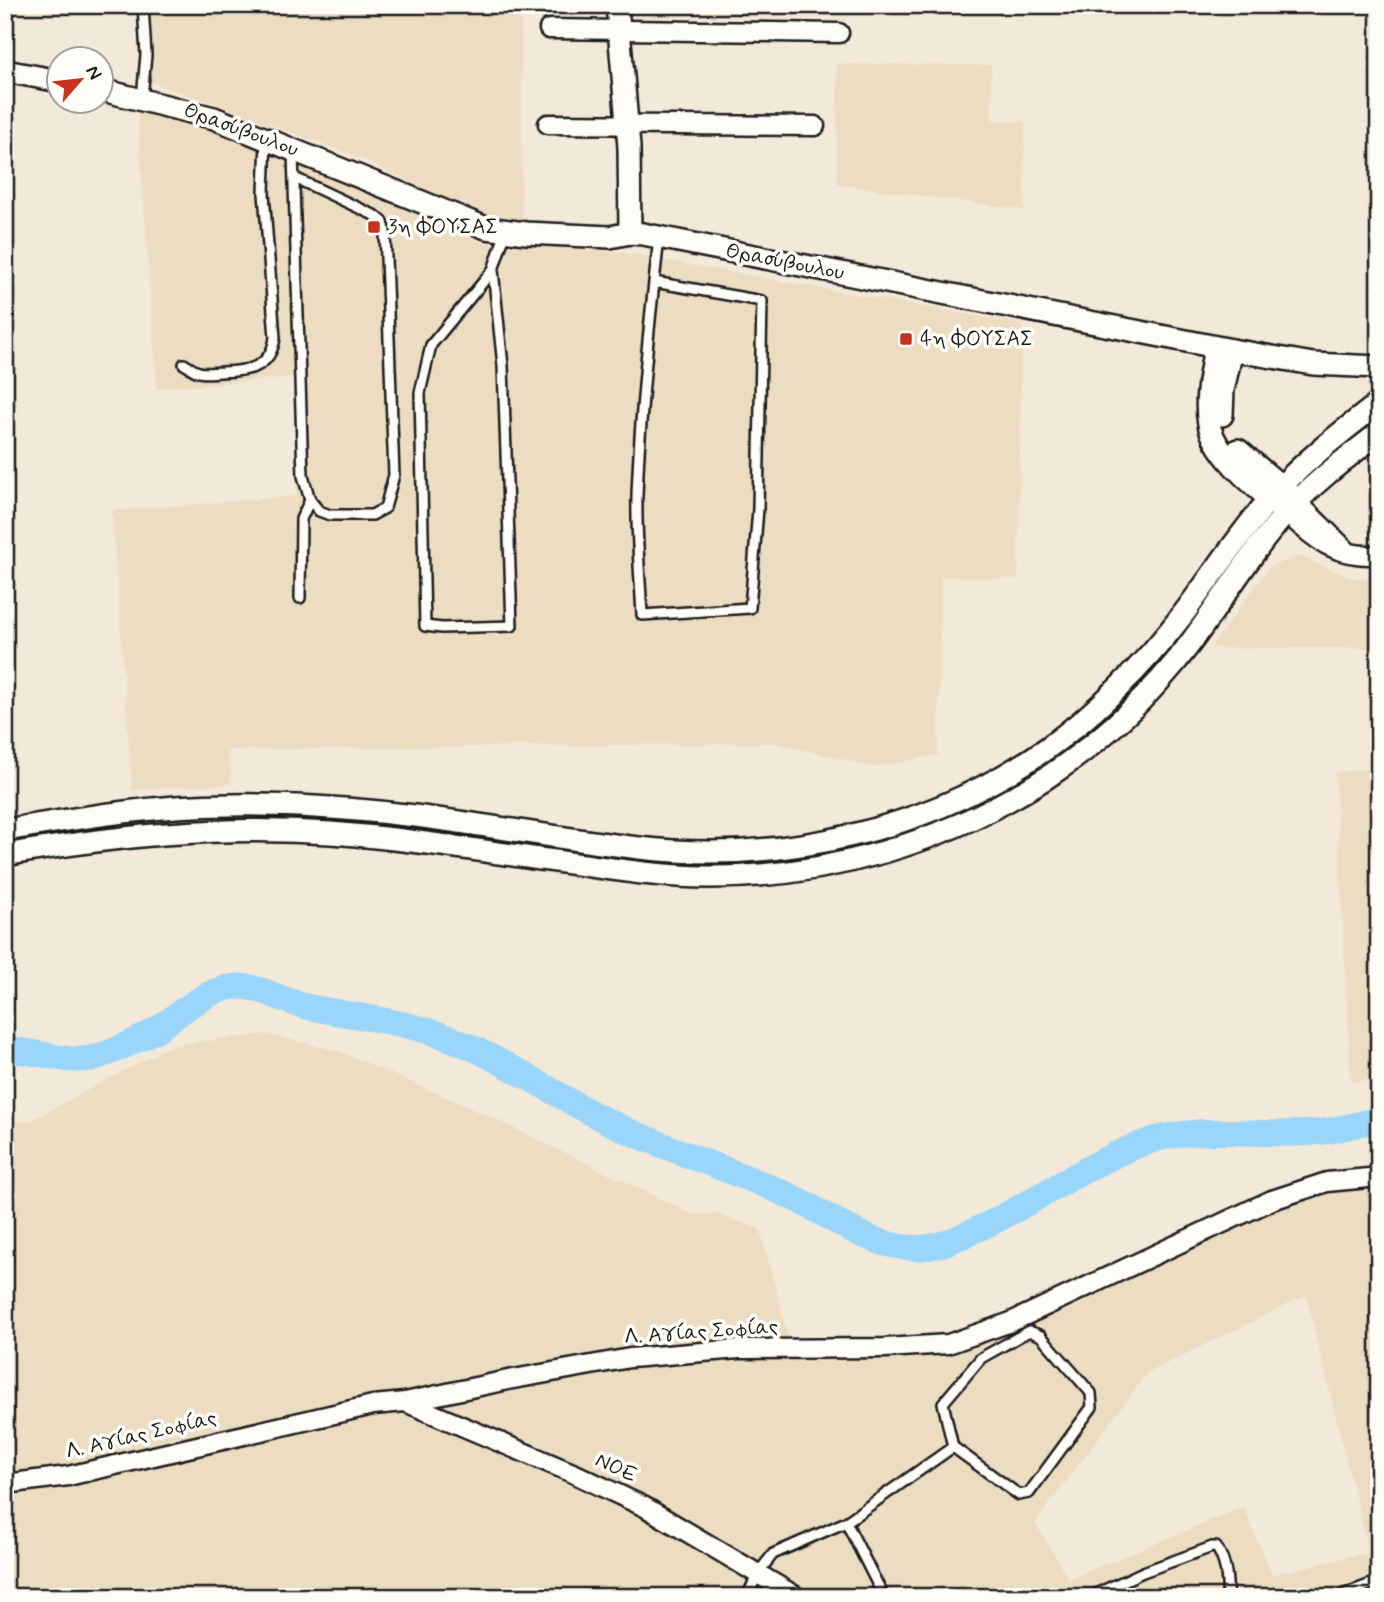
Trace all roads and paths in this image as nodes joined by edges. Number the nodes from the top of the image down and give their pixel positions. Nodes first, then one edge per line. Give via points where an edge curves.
1 (143, 5) edge
2 (617, 5) edge
3 (549, 29) dead end
4 (619, 30) junction
5 (839, 33) dead end
6 (5, 71) edge
7 (46, 78) edge
8 (116, 93) edge
9 (142, 98) junction
10 (548, 124) dead end
11 (628, 125) junction
12 (815, 126) dead end
13 (267, 137) junction
14 (293, 148) junction
15 (295, 178) junction
16 (506, 231) junction
17 (629, 233) junction
18 (659, 238) junction
19 (494, 270) junction
20 (654, 282) junction
21 (1224, 348) junction
22 (184, 364) dead end
23 (1379, 367) edge
24 (1379, 403) edge
25 (1379, 433) edge
26 (1276, 493) junction
27 (310, 500) junction
28 (1292, 507) junction
29 (1379, 555) edge
30 (300, 598) dead end
31 (1379, 810) edge
32 (1379, 816) edge
33 (5, 831) edge
34 (5, 855) edge
35 (1379, 1177) edge
36 (405, 1402) junction
37 (953, 1447) junction
38 (5, 1484) edge
39 (846, 1522) junction
40 (758, 1573) junction
41 (1379, 1581) edge
42 (747, 1597) edge
43 (797, 1597) edge
44 (884, 1597) edge
45 (1089, 1597) edge
46 (1227, 1597) edge
47 (1337, 1597) edge

1 - 9 lane via 146,55
2 - 4 street
3 - 4 street
4 - 5 street
4 - 11 street
6 - 7 street
8 - 9 street, Θρασύβουλου
9 - 13 street, Θρασύβουλου
10 - 11 street
11 - 12 street
11 - 17 street
13 - 14 street, Θρασύβουλου
13 - 22 lane via 264,193 273,349 258,366 242,371 198,372
14 - 15 lane
14 - 16 street, Θρασύβουλου via 486,228
15 - 27 lane via 303,476
15 - 27 lane via 376,216 385,230 394,475 385,508 372,515 330,515
16 - 17 street, Θρασύβουλου via 610,237
16 - 19 lane
17 - 18 street, Θρασύβουλου
18 - 20 lane
18 - 21 street, Θρασύβουλου
19 - 19 lane via 503,366 512,626 425,626 420,393 431,345
20 - 20 lane via 637,498 642,615 750,608 758,509 762,301
21 - 23 street, Θρασύβουλου via 1313,364
21 - 26 street via 1208,398 1209,427 1223,452
24 - 26 street
25 - 28 street
26 - 28 street
26 - 33 street via 1146,660 1108,699 1047,748 949,804 842,839 740,852 684,851 371,811 227,805 107,815
27 - 30 lane via 302,519
28 - 29 street via 1320,543 1350,554
28 - 34 street via 1174,664 1092,744 1000,806 862,859 761,875 657,875 432,844 270,829 120,837
31 - 32 lane
35 - 36 street, Λ. Αγίας Σοφίας via 1327,1182 1272,1200 1011,1322 948,1344 739,1349 630,1358
36 - 38 street, Λ. Αγίας Σοφίας via 373,1405 68,1476
36 - 40 street, NOE via 645,1507
37 - 37 lane via 1024,1495 1092,1407 1091,1393 1041,1336 1029,1331 981,1357 943,1403
37 - 39 lane
39 - 40 lane via 773,1554
39 - 44 lane
40 - 42 lane
40 - 43 street, NOE
41 - 47 lane
45 - 46 lane via 1216,1547 1228,1582

